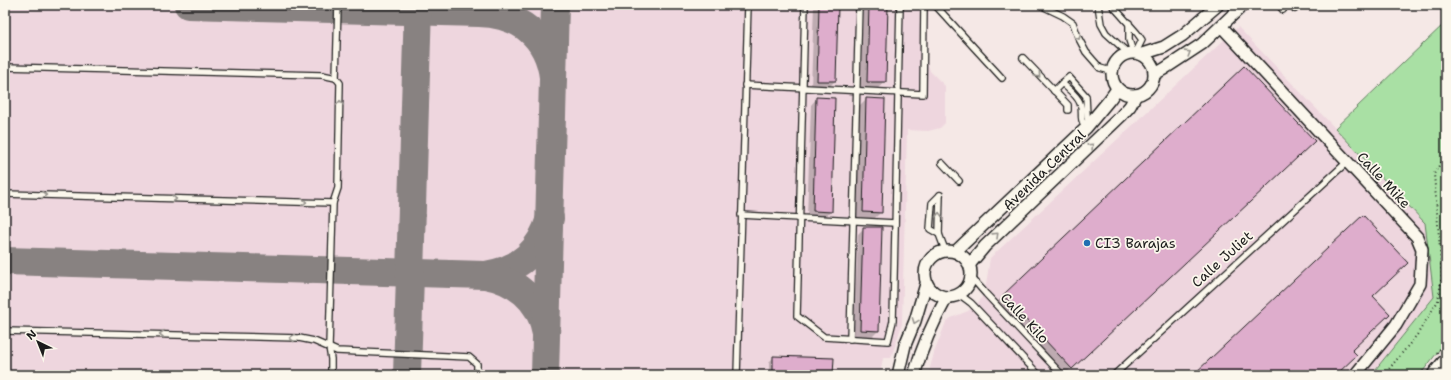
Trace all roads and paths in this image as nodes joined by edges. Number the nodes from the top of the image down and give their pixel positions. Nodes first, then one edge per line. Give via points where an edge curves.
1 (338, 5) edge
2 (748, 5) edge
3 (805, 5) edge
4 (859, 5) edge
5 (900, 5) edge
6 (924, 5) edge
7 (935, 5) edge
8 (1040, 5) edge
9 (1098, 5) edge
10 (1112, 5) edge
11 (1218, 5) edge
12 (1243, 5) edge
13 (1129, 23) junction
14 (1221, 26) junction
15 (1135, 53) junction
16 (1023, 58) dead end
17 (5, 67) edge
18 (1111, 71) junction
19 (1155, 74) junction
20 (336, 78) junction
21 (1002, 78) dead end
22 (1062, 83) junction
23 (745, 85) junction
24 (803, 88) junction
25 (1117, 89) junction
26 (857, 91) junction
27 (1054, 91) junction
28 (898, 93) junction
29 (1136, 95) junction
30 (1068, 110) dead end
31 (1087, 126) junction
32 (1347, 162) junction
33 (942, 163) dead end
34 (959, 181) dead end
35 (5, 194) edge
36 (333, 203) junction
37 (741, 215) junction
38 (800, 217) junction
39 (853, 221) junction
40 (895, 223) junction
41 (939, 234) junction
42 (951, 250) junction
43 (970, 264) junction
44 (971, 277) junction
45 (926, 284) junction
46 (959, 294) junction
47 (947, 297) junction
48 (5, 331) edge
49 (850, 339) junction
50 (329, 347) junction
51 (1446, 364) edge
52 (331, 375) edge
53 (477, 375) edge
54 (737, 375) edge
55 (898, 375) edge
56 (914, 375) edge
57 (1039, 375) edge
58 (1062, 375) edge
59 (1114, 375) edge
60 (1355, 375) edge
61 (1437, 375) edge

1 - 20 lane
2 - 23 lane
3 - 24 lane
4 - 26 lane
5 - 28 lane
6 - 28 lane via 923,94
7 - 21 lane
8 -> 18 lane via 1073,23 1086,52 1100,68
9 - 15 lane via 1101,24 1106,33
10 - 13 lane
11 - 15 street via 1183,35 1164,47
12 - 14 street
13 - 15 lane via 1129,40
13 - 15 lane via 1142,40
19 -> 14 street via 1202,44
14 - 32 street, Calle Mike
15 - 18 street via 1120,56
15 - 19 street via 1149,59
16 -> 27 lane
17 - 20 lane via 322,75
18 - 25 street
19 - 29 street via 1149,88
36 -> 20 lane via 338,188 340,83
22 - 27 lane
22 - 31 lane via 1078,99 1081,105 1081,119
22 - 31 lane via 1069,77 1086,96
23 - 24 lane
23 - 37 lane
24 - 26 lane
24 - 38 lane
25 - 29 street via 1125,94
25 - 31 street, Avenida Central
26 - 28 lane
26 - 39 lane
27 - 30 lane via 1068,105
28 - 40 lane
43 -> 29 street, Avenida Central via 985,246 1121,116
31 - 42 street, Avenida Central
32 - 59 lane, Calle Juliet
32 - 60 street, Calle Mike via 1417,237 1422,248 1420,284 1396,324
33 - 34 lane
35 -> 36 lane
36 - 50 lane
37 - 38 lane
37 - 54 lane
38 - 39 lane
38 - 49 lane via 797,316 824,337
39 - 40 lane
39 - 49 lane
40 - 49 lane via 893,321 888,341
41 -> 41 lane via 940,195 932,203 930,229
41 - 42 lane
42 - 43 street via 965,257
42 - 45 street via 935,253 929,259 924,274
43 - 44 street
44 - 46 street via 967,287
44 - 58 lane, Calle Kilo
45 - 47 street via 931,291
45 -> 55 street via 905,345
46 - 47 street
46 - 57 lane, Calle Kilo via 974,306
47 - 56 street via 931,328
50 -> 48 lane via 299,338
50 - 52 lane
50 - 53 lane via 349,352 469,357 477,364
51 - 61 main road

